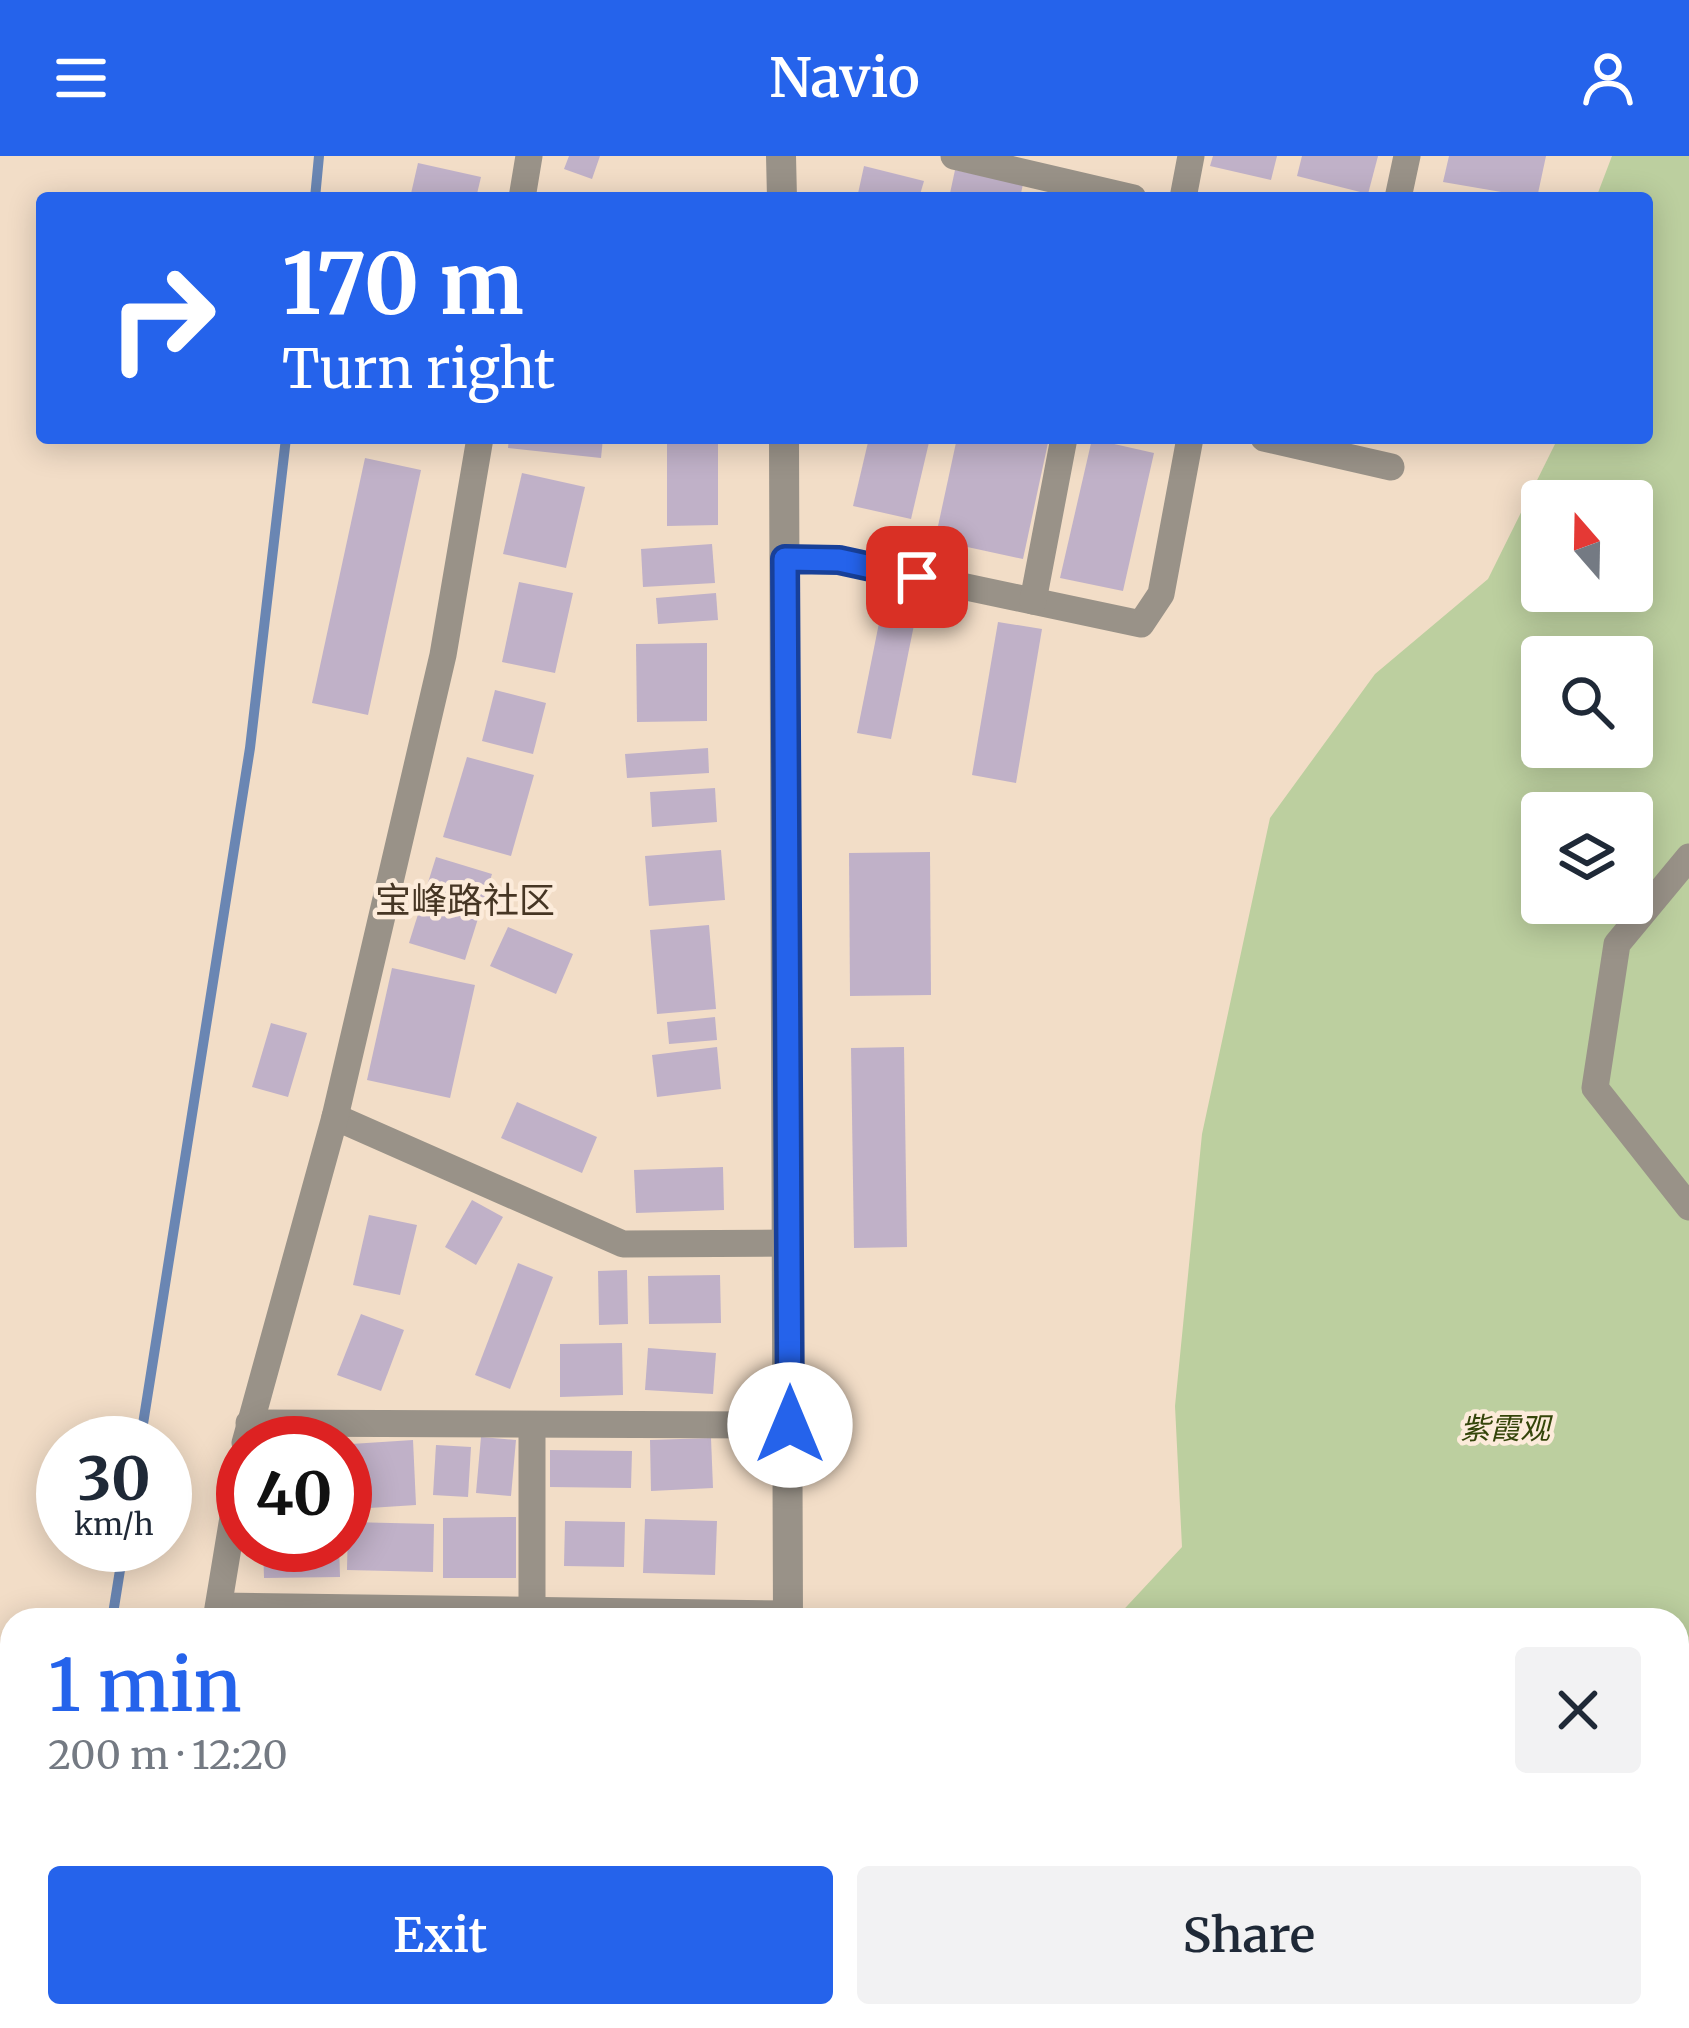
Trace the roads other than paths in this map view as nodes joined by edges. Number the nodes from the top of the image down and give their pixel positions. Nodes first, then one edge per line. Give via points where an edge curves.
1 (529, 156) edge
2 (782, 156) edge
3 (954, 156) edge
4 (1191, 156) edge
5 (1408, 156) edge
6 (1042, 188) edge
7 (523, 192) edge
8 (782, 192) edge
9 (1078, 192) edge
10 (1184, 192) edge
11 (1399, 192) edge
12 (479, 444) edge
13 (784, 444) edge
14 (1063, 444) edge
15 (1189, 444) edge
16 (1290, 444) edge
17 (1391, 467) dead end
18 (785, 559) junction
19 (1033, 601) junction
20 (1689, 857) edge
21 (335, 1117) junction
22 (1689, 1207) edge
23 (789, 1243) junction
24 (252, 1416) edge
25 (532, 1425) junction
26 (790, 1425) junction
27 (372, 1429) edge
28 (224, 1572) edge
29 (218, 1608) edge
30 (532, 1608) edge
31 (788, 1608) edge

1 - 7 street
2 - 8 street
3 - 6 street
4 - 10 street
5 - 11 street
6 - 9 street
12 - 21 street via 442,655
13 - 18 street
14 - 19 street
15 - 19 street via 1161,594 1141,624
16 - 17 street
18 - 19 street via 839,560
18 - 23 street
20 - 22 street via 1617,944 1595,1088
21 - 23 street via 623,1244
21 - 24 street
23 - 26 street
25 - 26 street
25 - 27 street
25 - 30 street
26 - 31 street
28 - 29 street

